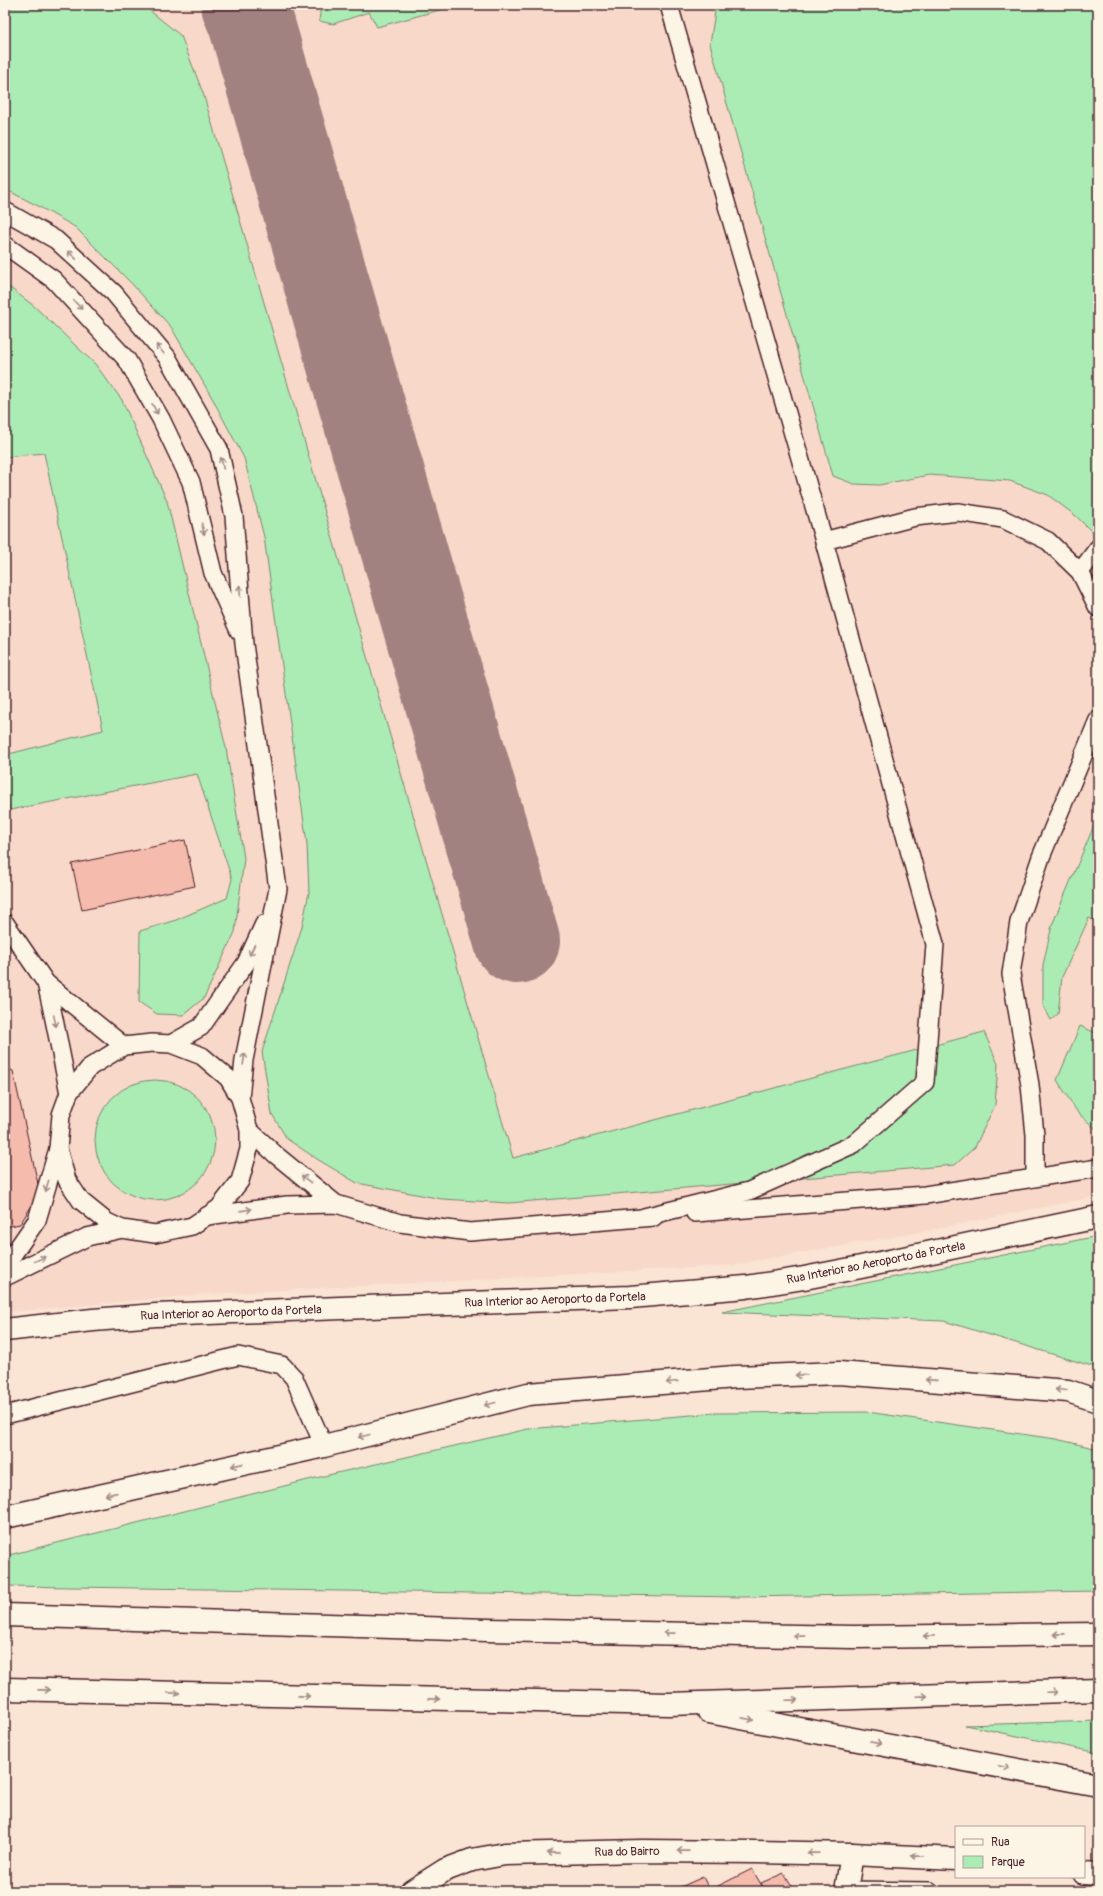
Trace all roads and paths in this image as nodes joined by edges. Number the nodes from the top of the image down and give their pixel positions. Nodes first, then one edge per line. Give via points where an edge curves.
1 (669, 5) edge
2 (5, 211) edge
3 (5, 245) edge
4 (824, 541) junction
5 (1098, 548) edge
6 (1080, 572) junction
7 (1098, 608) edge
8 (244, 644) junction
9 (1098, 720) edge
10 (278, 889) junction
11 (5, 923) edge
12 (46, 983) junction
13 (171, 1044) junction
14 (124, 1046) junction
15 (69, 1093) junction
16 (240, 1098) junction
17 (250, 1130) junction
18 (58, 1149) junction
19 (1098, 1168) edge
20 (1035, 1177) junction
21 (336, 1204) junction
22 (207, 1216) junction
23 (644, 1217) junction
24 (1098, 1217) edge
25 (122, 1229) junction
26 (5, 1266) edge
27 (5, 1277) edge
28 (5, 1330) edge
29 (1098, 1401) edge
30 (5, 1415) edge
31 (324, 1446) junction
32 (5, 1517) edge
33 (5, 1615) edge
34 (1098, 1634) edge
35 (5, 1689) edge
36 (1098, 1690) edge
37 (669, 1704) junction
38 (1098, 1785) edge
39 (852, 1854) junction
40 (955, 1859) edge
41 (1085, 1873) edge
42 (1098, 1874) edge
43 (846, 1890) edge
44 (412, 1891) edge
45 (930, 1891) edge

1 - 4 lane
8 -> 2 lane via 234,516 219,449 166,357 114,293 56,240
3 -> 8 lane via 54,280 127,360 161,419 191,482 213,573
4 - 6 lane via 915,517 958,512 1002,519 1048,541
4 - 23 lane via 935,944 925,1082 854,1144 749,1191
5 - 6 lane
6 - 7 lane
8 - 10 lane
9 - 20 lane via 1041,856 1019,922 1011,974 1030,1085 1035,1135
10 -> 13 lane via 241,969 201,1027
16 -> 10 lane via 244,1060
11 - 12 lane
12 - 14 lane
12 -> 15 lane
13 - 14 lane
13 - 16 lane via 202,1056 228,1078
14 - 15 lane via 90,1067
15 - 18 lane via 61,1115
16 - 17 lane
21 -> 17 lane
17 - 22 lane via 249,1149 240,1181 220,1208
18 - 25 lane via 67,1180 81,1201 107,1222
18 -> 26 lane via 37,1220
19 - 20 lane
20 - 23 lane via 925,1195
22 -> 21 lane via 287,1205
21 - 23 lane via 400,1223 470,1232
22 - 25 lane via 192,1226 155,1234
24 - 28 main road, Rua Interior ao Aeroporto da Portela via 804,1278 738,1287 630,1297 156,1315
27 -> 25 lane via 87,1237
29 -> 31 main road via 1068,1391 839,1373 735,1377 528,1394
30 - 31 lane via 238,1356 282,1365 294,1378
31 -> 32 main road
34 -> 33 main road via 853,1637 487,1630
35 -> 37 main road
37 -> 36 main road
37 -> 38 main road
40 -> 39 main road, Rua do Bairro
39 - 43 main road
39 -> 44 main road, Rua do Bairro via 642,1851 505,1854 472,1860 445,1870
41 - 42 main road
43 - 45 lane

